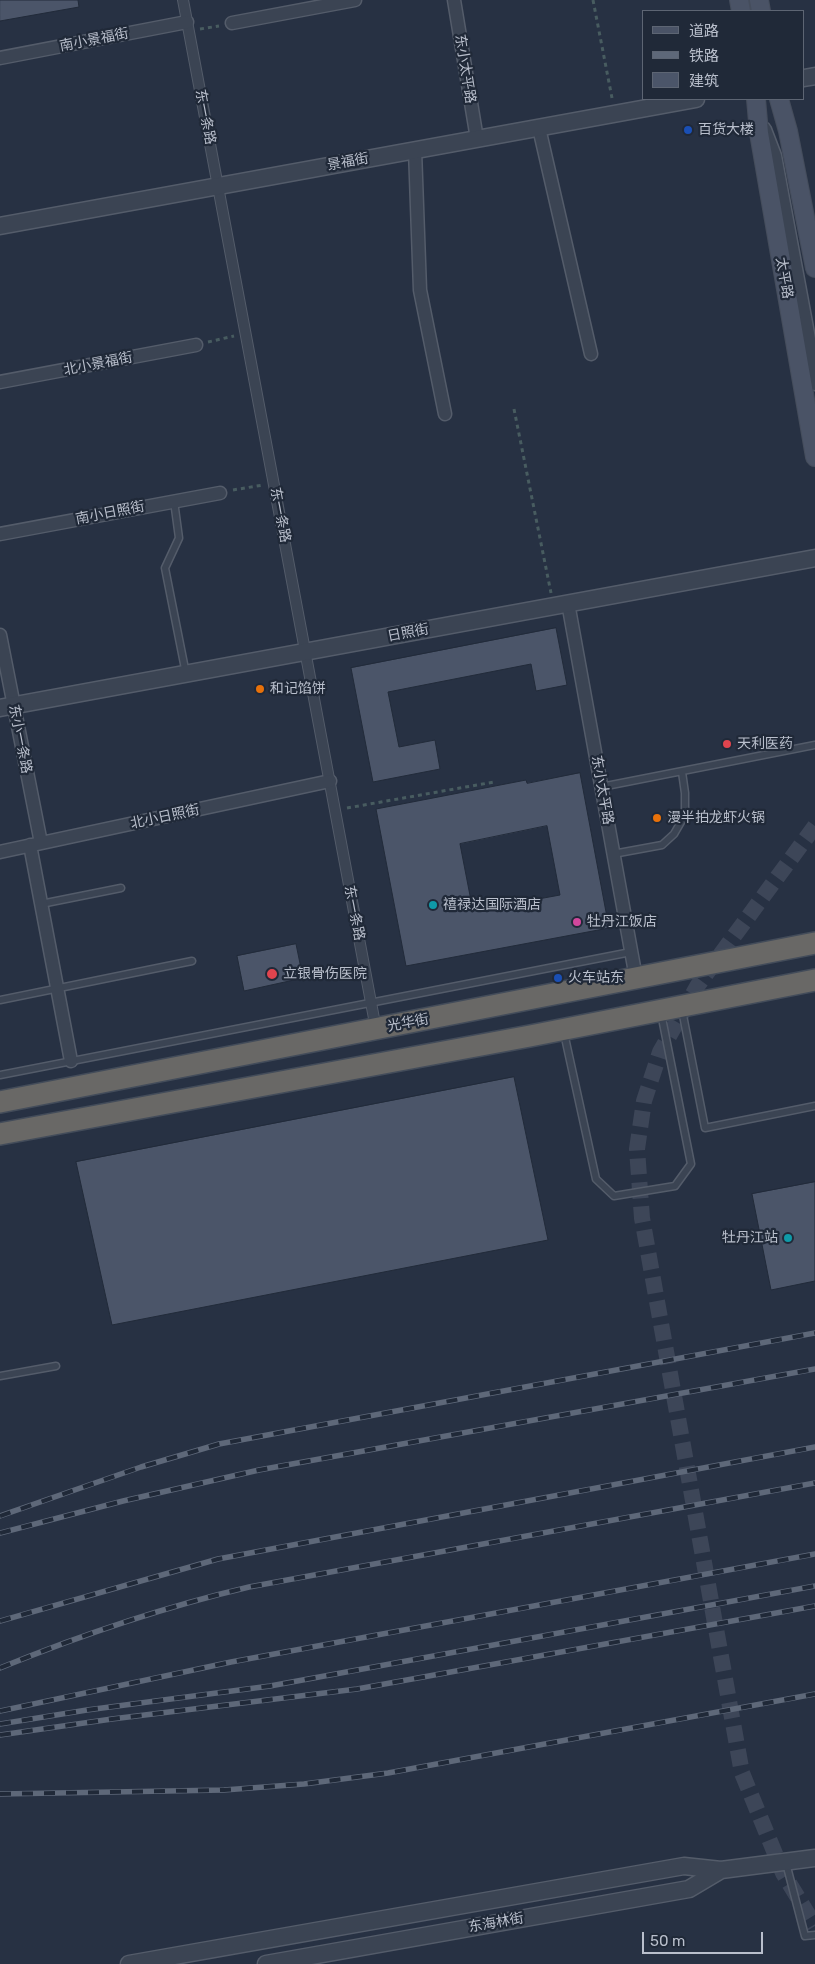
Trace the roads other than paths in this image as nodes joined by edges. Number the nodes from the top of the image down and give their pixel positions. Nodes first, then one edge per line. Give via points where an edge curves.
1 (183, 0) edge
2 (355, 0) edge
3 (454, 0) edge
4 (232, 24) road end
5 (188, 26) junction
6 (0, 58) edge
7 (691, 100) edge
8 (781, 106) edge
9 (757, 107) edge
10 (539, 128) junction
11 (477, 139) junction
12 (415, 150) junction
13 (218, 185) junction
14 (0, 226) edge
15 (815, 268) edge
16 (815, 343) edge
17 (196, 345) road end
18 (591, 354) dead end
19 (0, 382) edge
20 (815, 382) edge
21 (445, 414) dead end
22 (815, 458) edge
23 (220, 492) road end
24 (174, 501) junction
25 (0, 534) edge
26 (815, 558) edge
27 (561, 604) junction
28 (0, 635) edge
29 (306, 652) junction
30 (186, 674) junction
31 (7, 707) edge
32 (815, 745) edge
33 (682, 772) junction
34 (330, 781) junction
35 (602, 788) junction
36 (35, 844) junction
37 (0, 852) edge
38 (614, 854) junction
39 (121, 888) dead end
40 (41, 904) junction
41 (815, 943) edge
42 (631, 952) junction
43 (192, 961) dead end
44 (636, 978) junction
45 (815, 980) edge
46 (57, 989) junction
47 (0, 1000) edge
48 (371, 1003) junction
49 (681, 1006) junction
50 (660, 1010) junction
51 (376, 1029) junction
52 (564, 1029) junction
53 (71, 1061) junction
54 (0, 1075) edge
55 (0, 1102) edge
56 (815, 1106) edge
57 (0, 1134) edge
58 (56, 1366) dead end
59 (0, 1376) edge
60 (815, 1858) edge
61 (786, 1862) junction
62 (721, 1870) junction
63 (815, 1934) edge
64 (129, 1964) edge
65 (266, 1964) edge

1 - 5 street, 东一条路
2 - 4 street
3 - 11 street, 东小太平路
5 - 6 street, 南小景福街
5 - 13 street, 东一条路
7 - 10 street, 景福街
8 - 15 main road
8 - 16 street via 780,156
9 - 20 street via 773,156
9 - 22 main road, 太平路
10 - 11 street, 景福街
10 - 18 street
11 - 12 street, 景福街
12 - 13 street, 景福街
12 - 21 street via 420,290
13 - 14 street, 景福街
13 - 29 street, 东一条路
17 - 19 street, 北小景福街
23 - 24 street, 南小日照街
24 - 25 street, 南小日照街
24 - 30 lane via 179,538 165,568
26 - 27 street, 日照街
27 - 29 street, 日照街
27 - 35 street, 东小太平路
28 - 31 street, 东小一条路
29 - 30 street, 日照街
29 - 34 street, 东一条路
30 - 31 street, 日照街
31 - 36 street, 东小一条路
32 - 33 lane
33 - 35 lane
33 - 38 lane via 684,815 674,834 662,845
34 - 36 street, 北小日照街
34 - 48 street, 东一条路
35 - 38 street, 东小太平路
36 - 37 street, 北小日照街
36 - 40 street, 东小一条路
38 - 42 street, 东小太平路
39 - 40 lane
40 - 46 street, 东小一条路
41 - 44 highway, 光华街
42 - 44 street, 东小太平路
42 - 48 lane
43 - 46 lane
44 - 51 highway, 光华街
45 - 49 highway
46 - 47 lane
46 - 53 street, 东小一条路
48 - 51 street, 东一条路
48 - 53 lane
49 - 50 highway
49 - 56 lane via 706,1128
50 - 52 highway
50 - 52 lane via 690,1164 675,1186 614,1196 596,1179
51 - 55 highway, 光华街
52 - 57 highway
53 - 54 lane
58 - 59 lane
60 - 61 street
61 - 62 street
61 - 63 lane via 804,1936
62 - 64 street via 684,1866
62 - 65 street, 东海林街 via 689,1889

